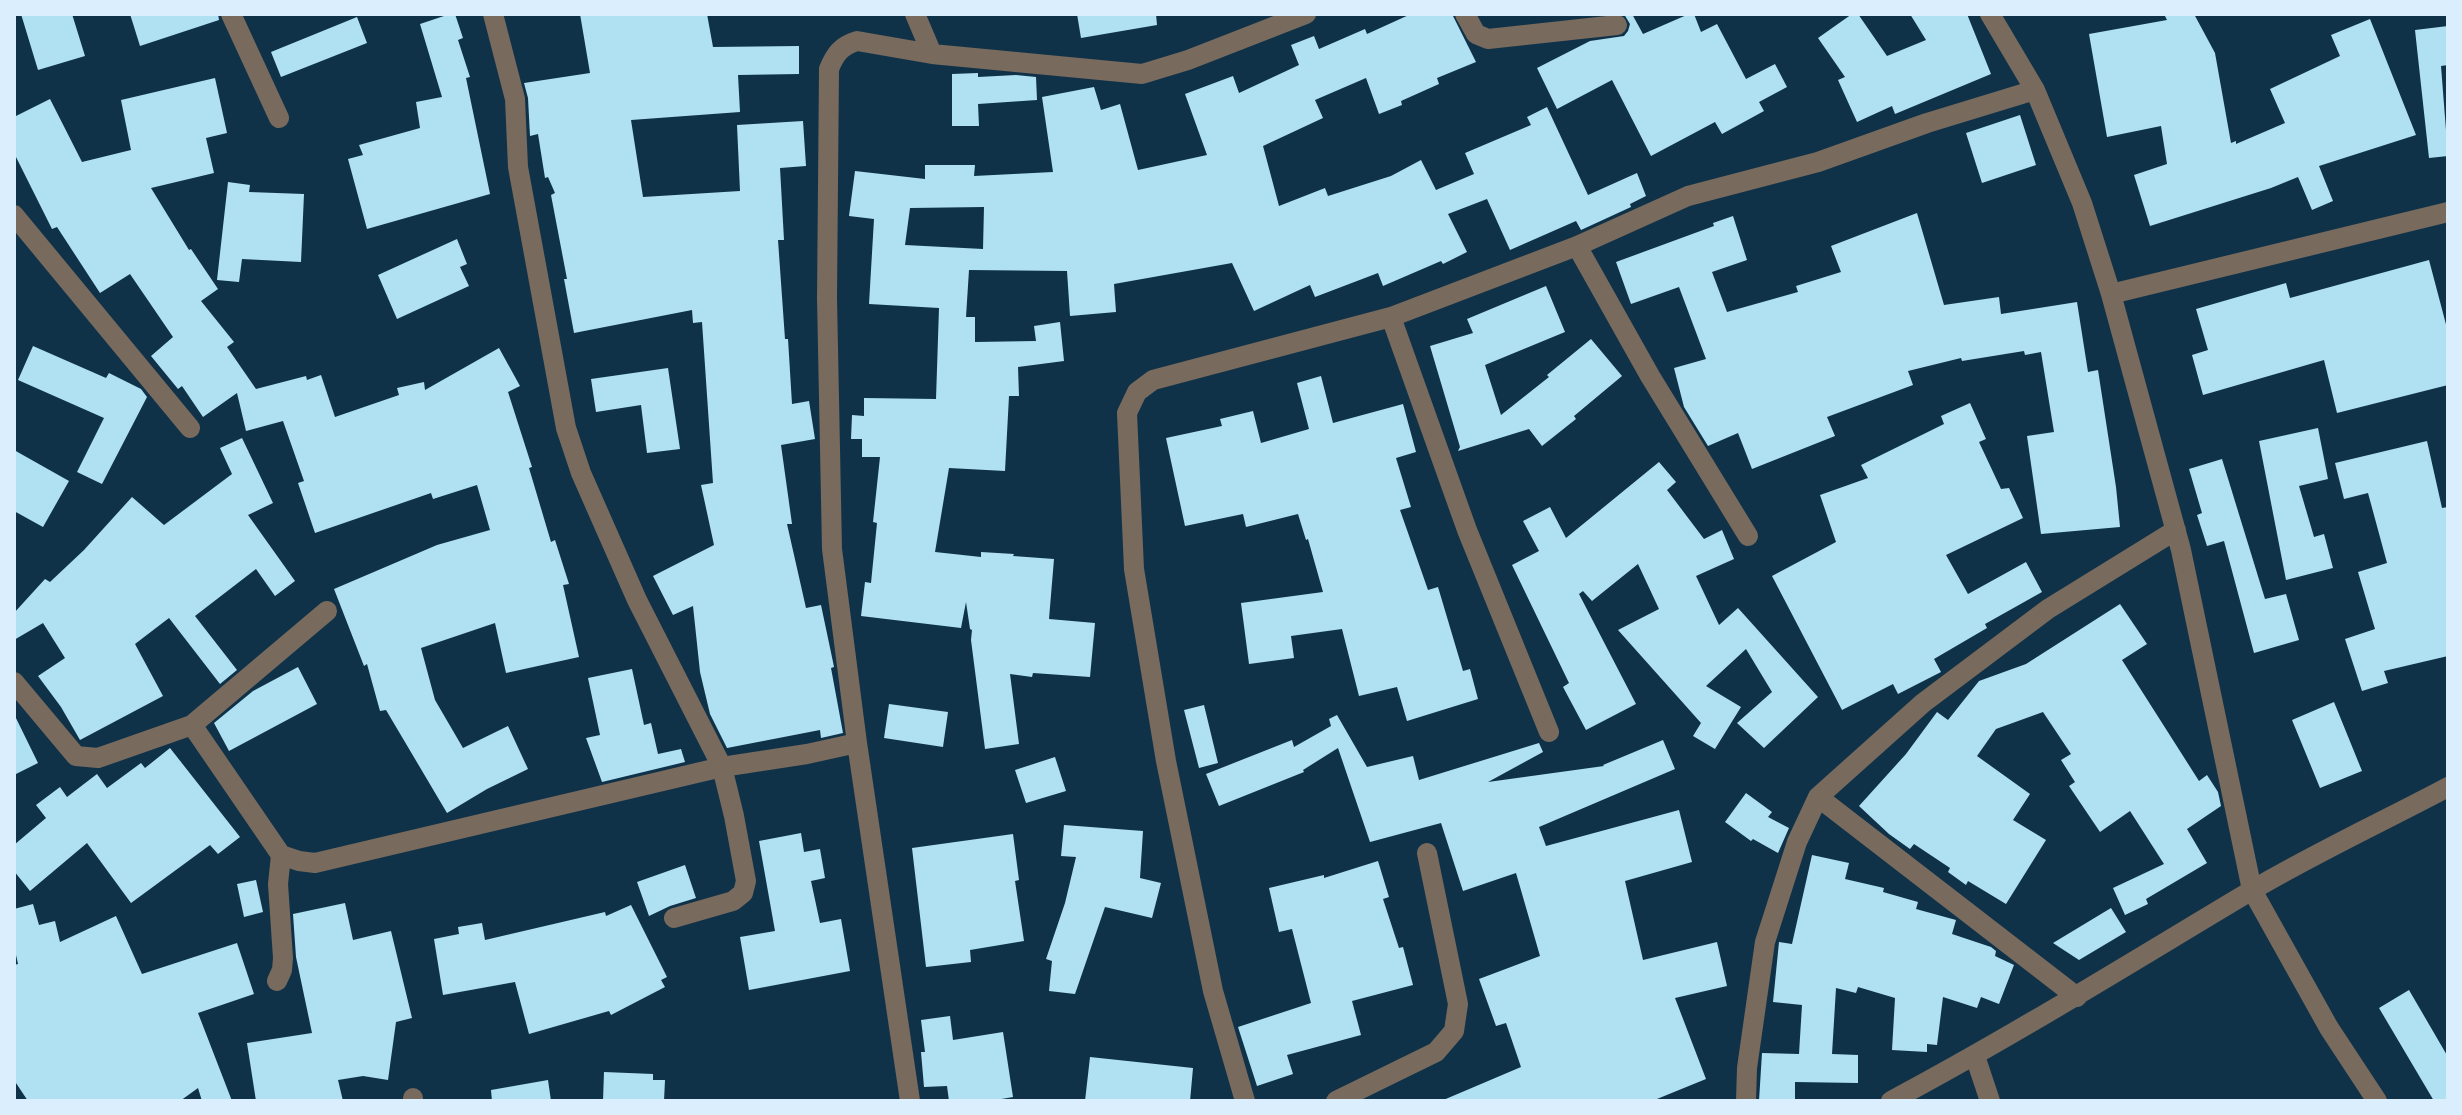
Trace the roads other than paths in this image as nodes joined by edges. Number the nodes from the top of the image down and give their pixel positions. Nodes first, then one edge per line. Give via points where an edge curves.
1 (231, 14) edge
2 (493, 14) edge
3 (915, 14) edge
4 (1306, 14) edge
5 (1465, 14) edge
6 (1990, 14) edge
7 (1617, 25) dead end
8 (932, 54) junction
9 (2035, 90) junction
10 (279, 118) dead end
11 (2448, 212) edge
12 (14, 215) edge
13 (1577, 246) junction
14 (2111, 294) junction
15 (1391, 317) junction
16 (190, 428) dead end
17 (2176, 530) junction
18 (1748, 536) dead end
19 (327, 611) dead end
20 (14, 682) edge
21 (192, 725) junction
22 (1549, 732) dead end
23 (857, 743) junction
24 (722, 767) junction
25 (2448, 787) edge
26 (1818, 797) junction
27 (1427, 853) dead end
28 (281, 855) junction
29 (2252, 890) junction
30 (674, 918) dead end
31 (277, 981) dead end
32 (2077, 997) junction
33 (1975, 1056) junction
34 (910, 1101) edge
35 (1245, 1101) edge
36 (1336, 1101) edge
37 (1746, 1101) edge
38 (1891, 1101) edge
39 (1990, 1101) edge
40 (2377, 1101) edge

1 - 10 street
2 - 24 street via 515,99 518,167 566,428 637,600
3 - 8 street
4 - 8 street via 1142,74
5 - 7 street via 1476,34 1488,39
6 - 9 street
8 - 23 street via 857,41 835,54 829,69 832,549
9 - 13 street via 1818,162 1688,196
9 - 14 street via 2082,203
11 - 14 street
12 - 16 street
13 - 15 street
13 - 18 street
14 - 17 street
15 - 22 street via 1467,530
15 - 35 street via 1153,380 1137,392 1127,413 1134,569 1166,761 1213,991
17 - 26 street via 2048,609 1923,703
17 - 29 street
19 - 21 street
20 - 21 street via 76,756 98,758
21 - 28 street
23 - 24 street
23 - 34 street
24 - 28 street via 315,863
24 - 30 street via 746,881 743,893 733,901
25 - 29 street
26 - 32 street
26 - 37 street via 1797,842 1765,942
27 - 36 street via 1458,1004 1454,1031 1436,1052
28 - 31 street via 283,958
29 - 32 street
29 - 40 street via 2329,1028
32 - 33 street
33 - 38 street
33 - 39 street

